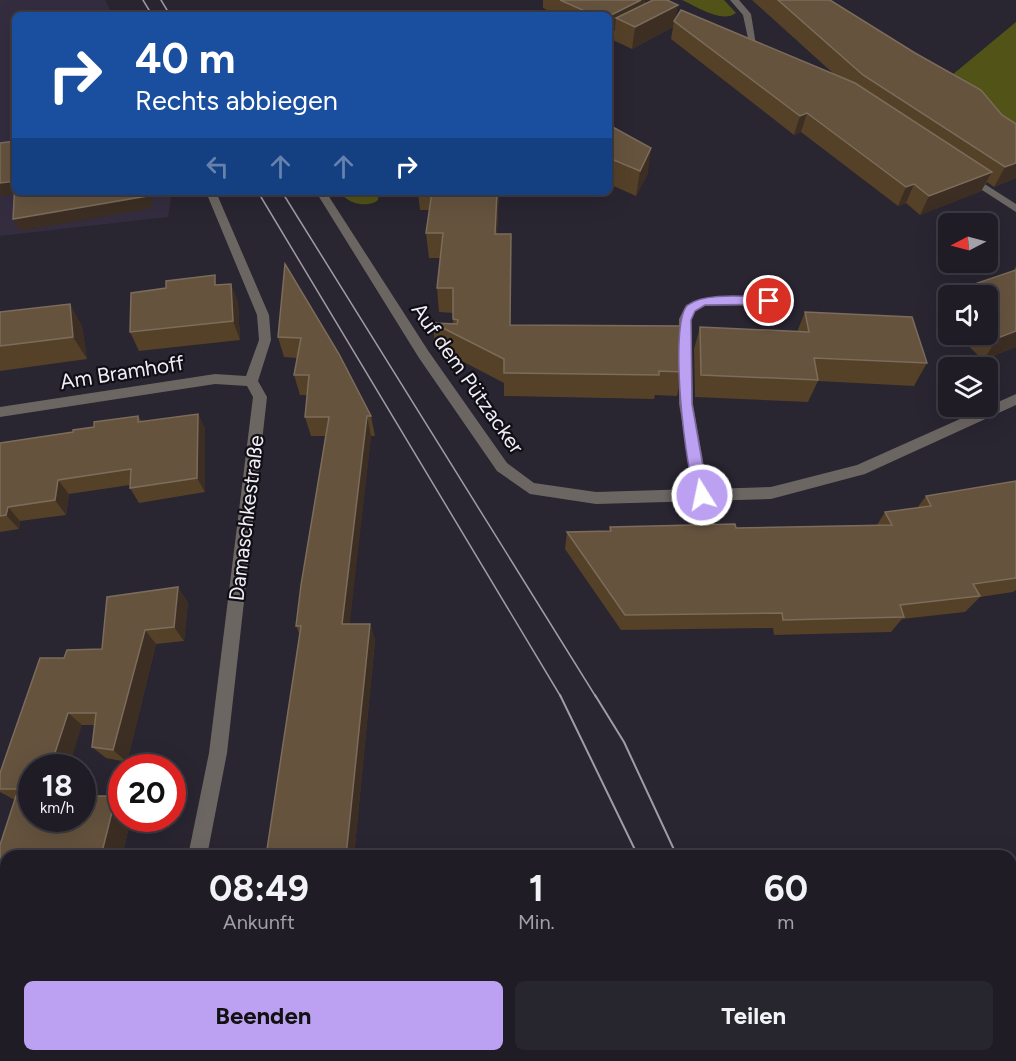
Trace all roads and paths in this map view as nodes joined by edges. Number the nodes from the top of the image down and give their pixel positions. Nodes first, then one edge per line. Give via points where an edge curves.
1 (734, 0) edge
2 (639, 22) edge
3 (612, 36) edge
4 (743, 38) edge
5 (958, 169) edge
6 (213, 195) edge
7 (323, 195) edge
8 (1016, 208) edge
9 (769, 301) dead end
10 (251, 381) junction
11 (1016, 399) edge
12 (0, 412) edge
13 (702, 495) junction
14 (198, 850) edge

1 - 4 street via 747,14 758,45
2 - 3 street
5 - 8 street
6 - 10 street via 263,315 265,340
7 - 13 street, Auf dem Pützacker via 424,355 502,467 530,488 596,498
9 - 13 street via 703,302 690,308 685,320 686,404
10 - 12 street, Am Bramhoff via 215,379
10 - 14 street, Damaschkestraße via 260,397 218,753
11 - 13 street, Auf dem Pützacker via 860,470 771,492

